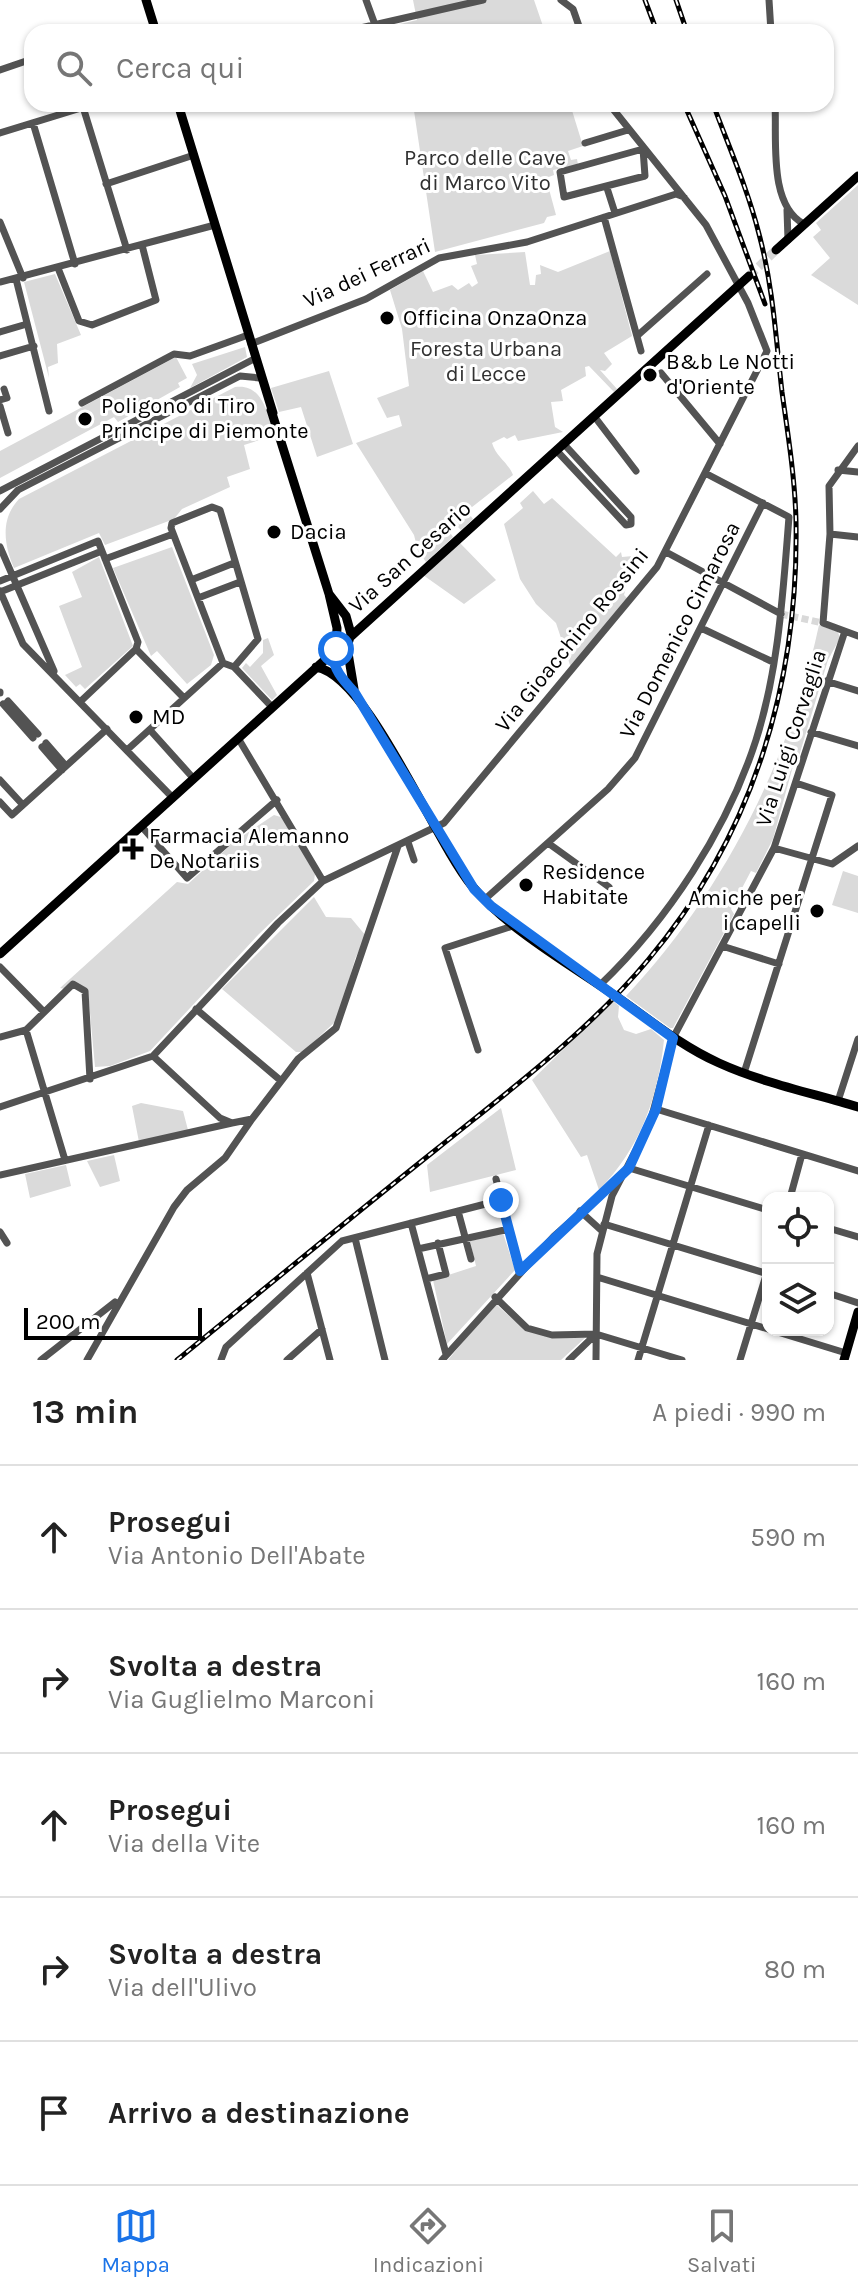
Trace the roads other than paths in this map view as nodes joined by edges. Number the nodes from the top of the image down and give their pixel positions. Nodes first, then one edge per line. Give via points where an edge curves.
1 (146, 0) edge
2 (366, 0) edge
3 (483, 0) edge
4 (561, 0) edge
5 (769, 0) edge
6 (374, 22) junction
7 (154, 24) edge
8 (368, 24) edge
9 (578, 24) edge
10 (770, 24) edge
11 (24, 62) edge
12 (0, 70) edge
13 (67, 112) edge
14 (84, 112) edge
15 (181, 112) edge
16 (615, 112) edge
17 (775, 112) edge
18 (33, 123) junction
19 (628, 130) junction
20 (0, 133) edge
21 (585, 143) dead end
22 (643, 149) junction
23 (194, 155) junction
24 (858, 176) edge
25 (106, 184) junction
26 (607, 188) junction
27 (684, 197) junction
28 (787, 207) junction
29 (615, 213) junction
30 (604, 217) junction
31 (0, 222) edge
32 (804, 224) junction
33 (215, 225) junction
34 (788, 240) junction
35 (142, 245) junction
36 (127, 250) junction
37 (776, 250) tunnel mouth
38 (75, 264) junction
39 (58, 268) junction
40 (707, 274) dead end
41 (749, 276) tunnel mouth
42 (20, 278) junction
43 (0, 282) edge
44 (739, 284) junction
45 (27, 324) junction
46 (0, 332) edge
47 (637, 336) junction
48 (34, 346) junction
49 (252, 347) junction
50 (641, 351) dead end
51 (0, 356) edge
52 (661, 373) dead end
53 (260, 378) junction
54 (4, 389) dead end
55 (0, 403) edge
56 (82, 403) dead end
57 (49, 411) dead end
58 (273, 413) junction
59 (594, 416) junction
60 (8, 433) dead end
61 (720, 444) junction
62 (560, 446) junction
63 (858, 446) edge
64 (838, 470) junction
65 (636, 471) dead end
66 (858, 472) edge
67 (705, 473) junction
68 (0, 491) edge
69 (763, 503) junction
70 (0, 509) edge
71 (173, 534) junction
72 (830, 534) junction
73 (858, 537) edge
74 (0, 547) edge
75 (666, 552) junction
76 (103, 555) junction
77 (234, 563) junction
78 (12, 575) junction
79 (191, 580) junction
80 (0, 581) edge
81 (240, 582) junction
82 (723, 583) junction
83 (16, 585) junction
84 (0, 591) edge
85 (329, 594) junction
86 (198, 598) junction
87 (781, 614) junction
88 (337, 628) junction
89 (701, 628) junction
90 (36, 631) junction
91 (351, 634) junction
92 (844, 634) junction
93 (858, 636) edge
94 (20, 638) junction
95 (137, 646) junction
96 (334, 651) junction
97 (773, 662) junction
98 (223, 663) junction
99 (349, 666) junction
100 (234, 667) junction
101 (316, 667) junction
102 (57, 676) junction
103 (340, 677) junction
104 (826, 681) junction
105 (858, 691) edge
106 (355, 693) junction
107 (184, 698) junction
108 (81, 701) junction
109 (6, 702) dead end
110 (272, 707) junction
111 (107, 729) junction
112 (150, 730) junction
113 (811, 732) junction
114 (35, 736) dead end
115 (238, 738) junction
116 (44, 745) dead end
117 (858, 746) edge
118 (127, 750) junction
119 (64, 768) junction
120 (194, 779) junction
121 (0, 780) edge
122 (796, 783) junction
123 (173, 798) junction
124 (277, 800) junction
125 (0, 802) edge
126 (23, 805) junction
127 (142, 827) junction
128 (436, 829) junction
129 (408, 842) junction
130 (548, 843) junction
131 (398, 846) junction
132 (858, 846) edge
133 (774, 848) junction
134 (810, 859) junction
135 (414, 860) dead end
136 (323, 881) junction
137 (609, 887) dead end
138 (484, 900) junction
139 (516, 925) junction
140 (722, 946) junction
141 (0, 954) edge
142 (779, 964) junction
143 (0, 967) edge
144 (600, 985) junction
145 (196, 1009) junction
146 (44, 1012) junction
147 (26, 1030) junction
148 (0, 1037) edge
149 (673, 1038) junction
150 (858, 1039) edge
151 (478, 1050) dead end
152 (153, 1056) junction
153 (744, 1073) junction
154 (90, 1079) junction
155 (280, 1080) junction
156 (45, 1094) junction
157 (838, 1101) junction
158 (0, 1107) edge
159 (858, 1107) edge
160 (656, 1109) junction
161 (252, 1119) junction
162 (232, 1123) junction
163 (709, 1125) junction
164 (802, 1154) junction
165 (65, 1160) junction
166 (858, 1171) edge
167 (626, 1172) junction
168 (0, 1175) edge
169 (496, 1179) dead end
170 (691, 1186) junction
171 (792, 1192) edge
172 (501, 1200) junction
173 (593, 1200) junction
174 (762, 1208) edge
175 (609, 1209) junction
176 (458, 1211) junction
177 (580, 1211) junction
178 (411, 1223) junction
179 (603, 1227) junction
180 (509, 1229) junction
181 (834, 1230) edge
182 (0, 1232) edge
183 (464, 1236) junction
184 (858, 1237) edge
185 (355, 1238) junction
186 (7, 1243) dead end
187 (438, 1243) junction
188 (672, 1244) junction
189 (418, 1249) junction
190 (471, 1259) dead end
191 (762, 1270) edge
192 (520, 1271) junction
193 (307, 1273) junction
194 (597, 1277) junction
195 (426, 1279) junction
196 (762, 1290) edge
197 (656, 1295) junction
198 (834, 1295) edge
199 (121, 1297) junction
200 (495, 1297) junction
201 (858, 1303) edge
202 (857, 1319) edge
203 (751, 1324) junction
204 (762, 1328) edge
205 (322, 1329) junction
206 (596, 1334) junction
207 (787, 1336) edge
208 (641, 1348) junction
209 (845, 1356) edge
210 (444, 1357) edge
211 (41, 1360) edge
212 (87, 1360) edge
213 (221, 1360) edge
214 (287, 1360) edge
215 (330, 1360) edge
216 (385, 1360) edge
217 (569, 1360) edge
218 (596, 1360) edge
219 (638, 1360) edge
220 (682, 1360) edge
221 (740, 1360) edge

1 - 7 main road
2 - 6 street
3 - 6 street
4 - 9 street via 573,9
5 - 10 street
6 - 8 street
11 - 12 street
13 - 18 street
14 - 25 street
15 - 23 main road
16 - 19 street, Via Gioacchino Rossini
17 - 28 street via 780,189
18 - 20 street
18 - 38 street
19 - 21 street
19 - 22 street, Via Gioacchino Rossini
22 - 26 street via 645,176
22 - 26 street via 560,172 566,199
22 - 27 street, Via Gioacchino Rossini
23 - 25 street
23 - 33 main road
24 - 32 main road
25 - 36 street
26 - 29 street
27 - 29 street, Via dei Ferrari via 676,194
27 - 44 street, Via Gioacchino Rossini
28 - 32 street
28 - 34 street
29 - 30 street, Via dei Ferrari
30 - 47 street
30 - 49 street, Via dei Ferrari via 527,242 439,258 366,299
31 - 42 street
32 - 34 main road
33 - 35 street
33 - 49 main road
34 - 37 main road
35 - 36 street
35 - 39 street via 156,300 92,325 79,321
36 - 38 street
38 - 39 street
39 - 42 street
40 - 47 street
41 - 44 main road, Via San Cesario
42 - 43 street
42 - 45 street
44 - 59 main road, Via San Cesario
44 - 61 street, Via Gioacchino Rossini via 767,351
45 - 46 street
45 - 48 street
47 - 50 street
48 - 51 street
48 - 57 street
49 - 53 main road
49 - 56 street via 174,354
49 - 58 main road
49 - 68 street
52 - 61 street
53 - 58 main road
53 - 70 street via 251,374 233,379 18,490
54 - 55 street via 7,398
55 - 60 street
58 - 85 main road
59 - 62 main road, Via San Cesario
59 - 65 street
61 - 67 street, Via Gioacchino Rossini
62 - 62 street via 626,525 631,524 631,517
62 - 91 main road, Via San Cesario
63 - 64 street, Via Luigi Corvaglia
64 - 66 street
64 - 72 street, Via Luigi Corvaglia via 829,486
67 - 69 street
67 - 75 street, Via Gioacchino Rossini
69 - 82 street, Via Domenico Cimarosa
69 - 87 street via 789,517
71 - 76 street
71 - 77 street via 172,523 212,507 220,510
71 - 79 street
72 - 73 street
72 - 92 street, Via Luigi Corvaglia via 823,623
74 - 78 street
75 - 82 street
75 - 128 street, Via Gioacchino Rossini via 621,614
76 - 78 street via 98,541
76 - 83 street
76 - 95 street
77 - 79 street
77 - 81 street
78 - 80 street
78 - 83 street
79 - 86 street
81 - 86 street
81 - 100 street via 258,643
82 - 87 street
82 - 89 street, Via Domenico Cimarosa
83 - 84 street
83 - 90 street
84 - 94 street
85 - 88 main road
85 - 91 main road via 346,616
86 - 98 street
87 - 97 street
88 - 91 main road
88 - 96 main road
89 - 97 street
89 - 130 street, Via Domenico Cimarosa via 635,758
90 - 94 street
90 - 102 street
91 - 96 main road, Via San Cesario
91 - 99 main road
92 - 93 street
92 - 104 street, Via Luigi Corvaglia
94 - 102 street
95 - 107 street
95 - 108 street
96 - 99 main road
96 - 101 main road, Via San Cesario
96 - 103 main road
97 - 144 street via 756,741 709,843 641,942
98 - 100 street
98 - 107 street
99 - 106 main road
100 - 110 street
101 - 103 main road
101 - 110 main road, Via San Cesario
102 - 108 street
103 - 106 main road
104 - 105 street
104 - 113 street, Via Luigi Corvaglia
106 - 128 main road
107 - 112 street
108 - 111 street
109 - 114 street
110 - 115 main road, Via San Cesario
111 - 118 street
111 - 119 street
112 - 118 street
112 - 120 street
113 - 117 street
113 - 122 street, Via Luigi Corvaglia
115 - 120 main road, Via San Cesario
115 - 124 street
116 - 119 street
118 - 123 street
119 - 126 street
120 - 123 main road, Via San Cesario
121 - 126 street
122 - 133 street, Via Luigi Corvaglia
122 - 134 street via 832,795
123 - 127 main road, Via San Cesario
124 - 127 street via 187,878
124 - 136 street
125 - 126 street via 12,815
127 - 141 main road, Via San Cesario
128 - 129 street
128 - 138 main road
129 - 131 street
129 - 135 street
130 - 137 street
130 - 138 street, Via Domenico Cimarosa
131 - 136 street
131 - 155 street via 336,1028
132 - 134 street via 832,864
133 - 134 street
133 - 140 street, Via Luigi Corvaglia
134 - 142 street
136 - 145 street
138 - 139 main road
139 - 144 main road
139 - 151 street via 445,948
140 - 142 street
140 - 149 street, Via Luigi Corvaglia
142 - 153 street
143 - 146 street
144 - 149 main road
145 - 152 street
145 - 155 street
146 - 147 street
146 - 154 street via 73,984 85,991
147 - 148 street
147 - 156 street
149 - 153 main road
149 - 160 street, Via Luigi Corvaglia
150 - 157 street
152 - 154 street
152 - 162 street
153 - 157 main road
154 - 156 street
155 - 161 street
156 - 158 street
156 - 165 street
157 - 159 main road
160 - 163 street
160 - 167 street, Via Luigi Corvaglia
161 - 162 street
161 - 199 street via 225,1158 174,1207
162 - 165 street
163 - 164 street
163 - 170 street
164 - 166 street
164 - 171 street
165 - 168 street
167 - 170 street
167 - 173 street
167 - 175 street, Via Luigi Corvaglia
169 - 172 street
170 - 174 street
170 - 188 street
172 - 176 street
172 - 180 street
173 - 175 street
173 - 177 street
175 - 179 street, Via Luigi Corvaglia
176 - 178 street
176 - 183 street
177 - 179 street
177 - 192 street
178 - 185 street
178 - 189 street
179 - 188 street
179 - 194 street, Via Luigi Corvaglia
180 - 183 street
180 - 192 street
181 - 184 street
182 - 186 street
183 - 187 street
183 - 190 street
185 - 193 street via 342,1241
185 - 216 street
187 - 189 street
187 - 195 street via 446,1274
188 - 191 street
188 - 197 street
189 - 195 street
192 - 200 street
193 - 205 street
193 - 213 street via 226,1347
194 - 197 street
194 - 206 street, Via Luigi Corvaglia
195 - 210 street
196 - 203 street
197 - 203 street
197 - 208 street
198 - 201 street
199 - 211 street
199 - 212 street
200 - 206 street via 527,1328 552,1335
200 - 210 street
202 - 209 main road
203 - 204 street
203 - 221 street
205 - 214 street
205 - 215 street
206 - 208 street
206 - 217 street
206 - 218 street, Via Luigi Corvaglia
207 - 209 street
208 - 219 street
208 - 220 street

